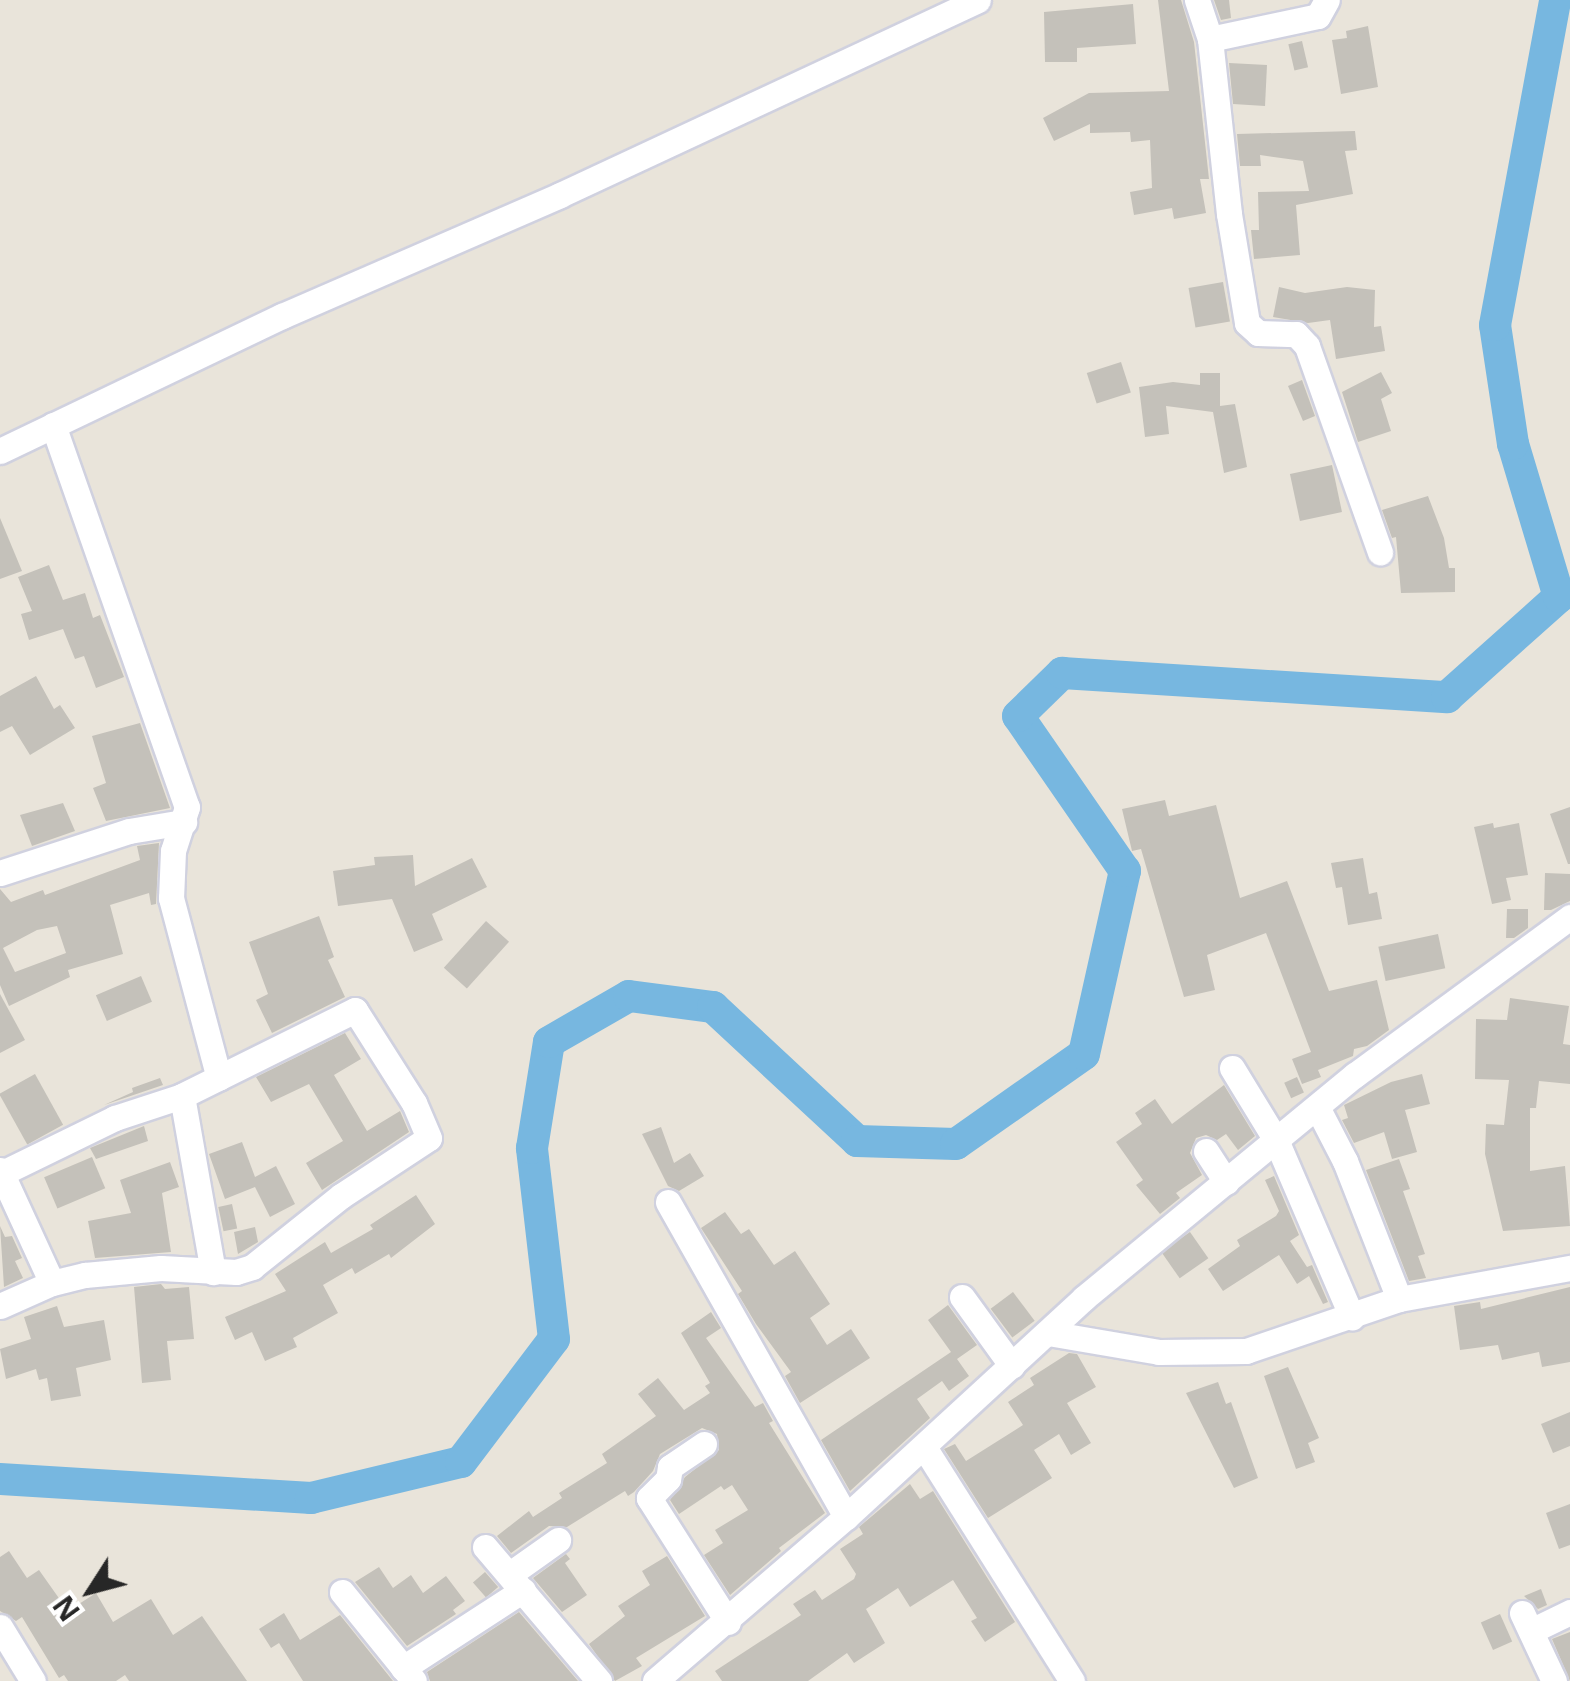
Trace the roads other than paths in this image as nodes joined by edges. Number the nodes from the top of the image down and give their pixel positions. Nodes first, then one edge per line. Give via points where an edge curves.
1 (978, 0) edge
2 (1196, 0) edge
3 (1327, 0) edge
4 (1210, 39) junction
5 (53, 425) junction
6 (0, 451) edge
7 (1380, 552) dead end
8 (184, 822) junction
9 (0, 873) edge
10 (1570, 917) edge
11 (1232, 1068) dead end
12 (219, 1078) junction
13 (182, 1096) junction
14 (1317, 1107) junction
15 (1276, 1140) junction
16 (1206, 1151) dead end
17 (1, 1172) edge
18 (1226, 1182) junction
19 (668, 1202) dead end
20 (1570, 1268) edge
21 (212, 1272) junction
22 (52, 1283) junction
23 (962, 1297) dead end
24 (1399, 1299) junction
25 (0, 1306) edge
26 (1352, 1316) junction
27 (1048, 1333) junction
28 (1012, 1366) junction
29 (704, 1444) dead end
30 (924, 1447) junction
31 (846, 1517) junction
32 (558, 1540) dead end
33 (485, 1547) dead end
34 (516, 1582) junction
35 (342, 1592) dead end
36 (1570, 1612) edge
37 (728, 1622) junction
38 (0, 1627) edge
39 (409, 1675) edge
40 (665, 1678) edge
41 (33, 1681) edge
42 (599, 1681) edge
43 (1072, 1681) edge
44 (1554, 1681) edge

1 - 5 street
2 - 4 street
3 - 4 street via 1318,16
4 - 7 street via 1247,323 1258,333 1296,334 1307,346
5 - 6 street
5 - 8 street via 187,806
8 - 9 street via 129,830
8 - 12 street via 173,851 171,898
10 - 14 street
11 - 15 street
12 - 13 street
12 - 21 street via 355,1010 429,1138 252,1267
13 - 17 street via 115,1118
13 - 21 street
14 - 15 street
14 - 24 street
15 - 18 street
15 - 26 street
16 - 18 street
17 - 22 street
18 - 27 street
19 - 31 street
20 - 24 street
21 - 22 street via 118,1270
22 - 25 street
23 - 28 street
24 - 26 street
26 - 27 street via 1284,1341 1211,1353 1159,1352
27 - 28 street
28 - 30 street
29 - 37 street via 670,1466 668,1479 648,1498
30 - 31 street
30 - 43 street
31 - 37 street
32 - 34 street
33 - 34 street
34 - 39 street
34 - 42 street
35 - 39 street
36 - 44 street via 1527,1622
37 - 40 street
38 - 41 street

